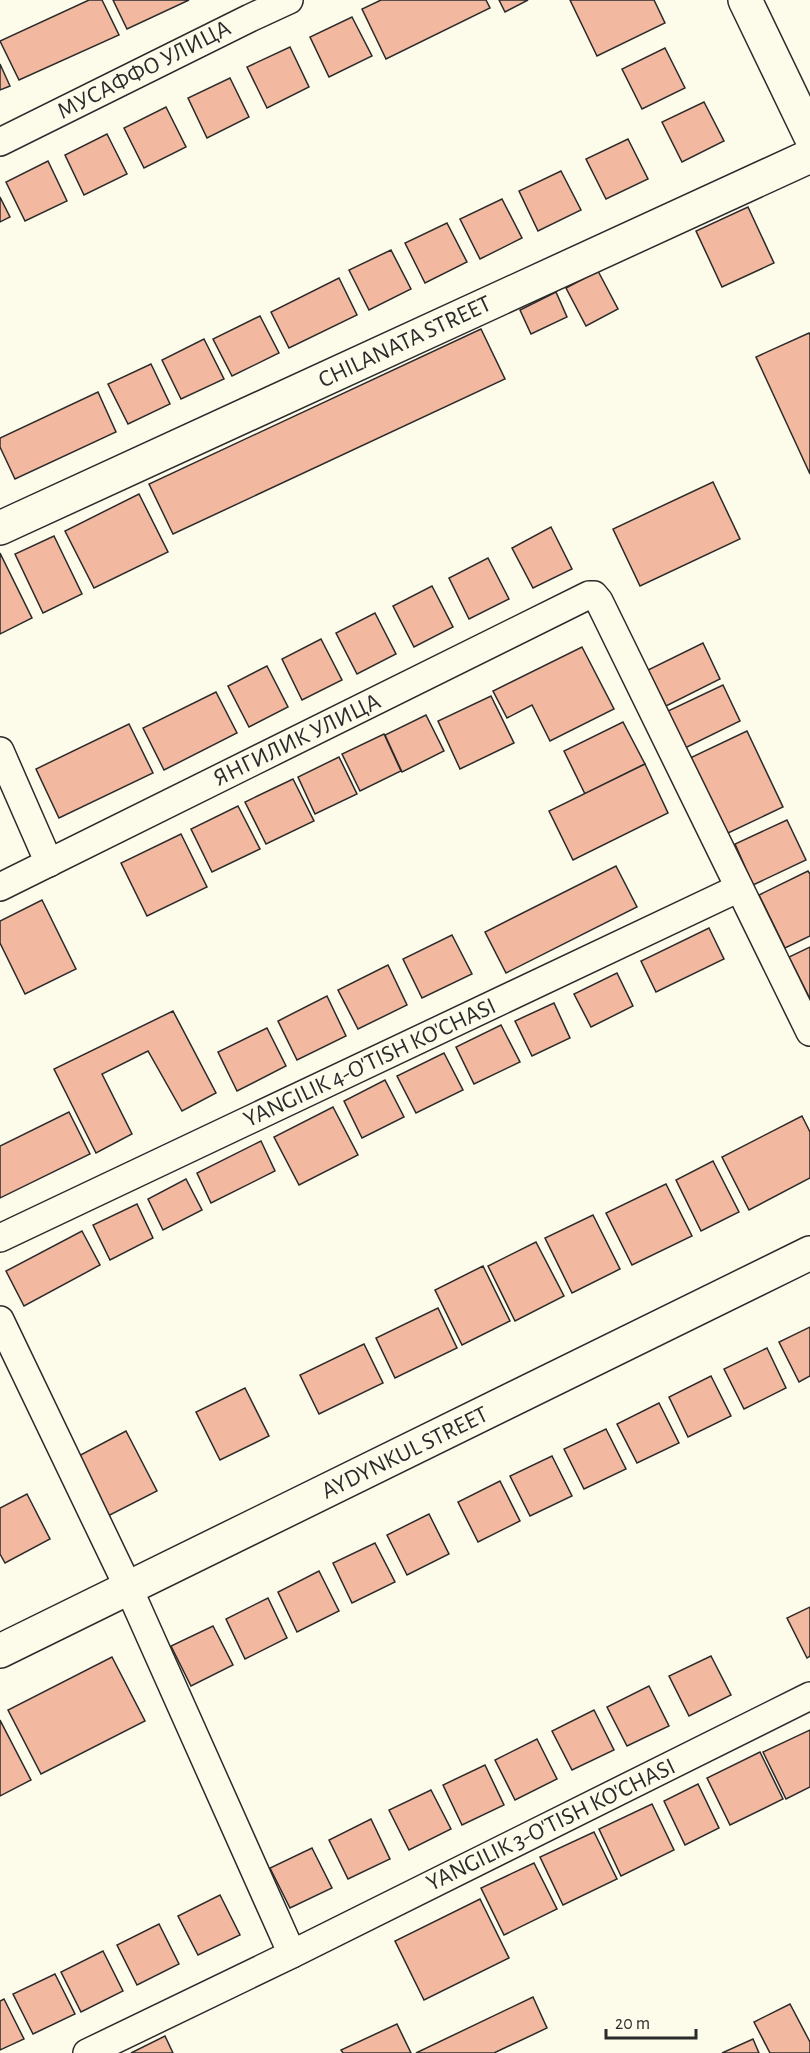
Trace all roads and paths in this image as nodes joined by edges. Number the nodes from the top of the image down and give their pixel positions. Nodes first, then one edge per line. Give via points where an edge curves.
1 (289, 0) edge
2 (745, 0) edge
3 (810, 135) edge
4 (0, 142) edge
5 (810, 156) edge
6 (0, 528) edge
7 (0, 751) edge
8 (49, 863) junction
9 (0, 887) edge
10 (739, 888) junction
11 (810, 1032) edge
12 (0, 1238) edge
13 (810, 1254) edge
14 (0, 1320) edge
15 (129, 1589) junction
16 (0, 1651) edge
17 (810, 1696) edge
18 (292, 1954) junction
19 (87, 2053) edge

1 - 4 street, МУСАФФО УЛИЦА
2 - 3 street
5 - 6 street, CHILANATA STREET
7 - 8 street
8 - 9 street, ЯНГИЛИК УЛИЦА
8 - 10 street, ЯНГИЛИК УЛИЦА via 589,594 594,595 604,612
10 - 11 street
10 - 12 street, YANGILIK 4-O'TISH KO'CHASI
13 - 15 street, AYDYNKUL STREET
14 - 15 street
15 - 16 street, AYDYNKUL STREET
15 - 18 street
17 - 18 street, YANGILIK 3-O'TISH KO'CHASI
18 - 19 street, YANGILIK 3-O'TISH KO'CHASI

